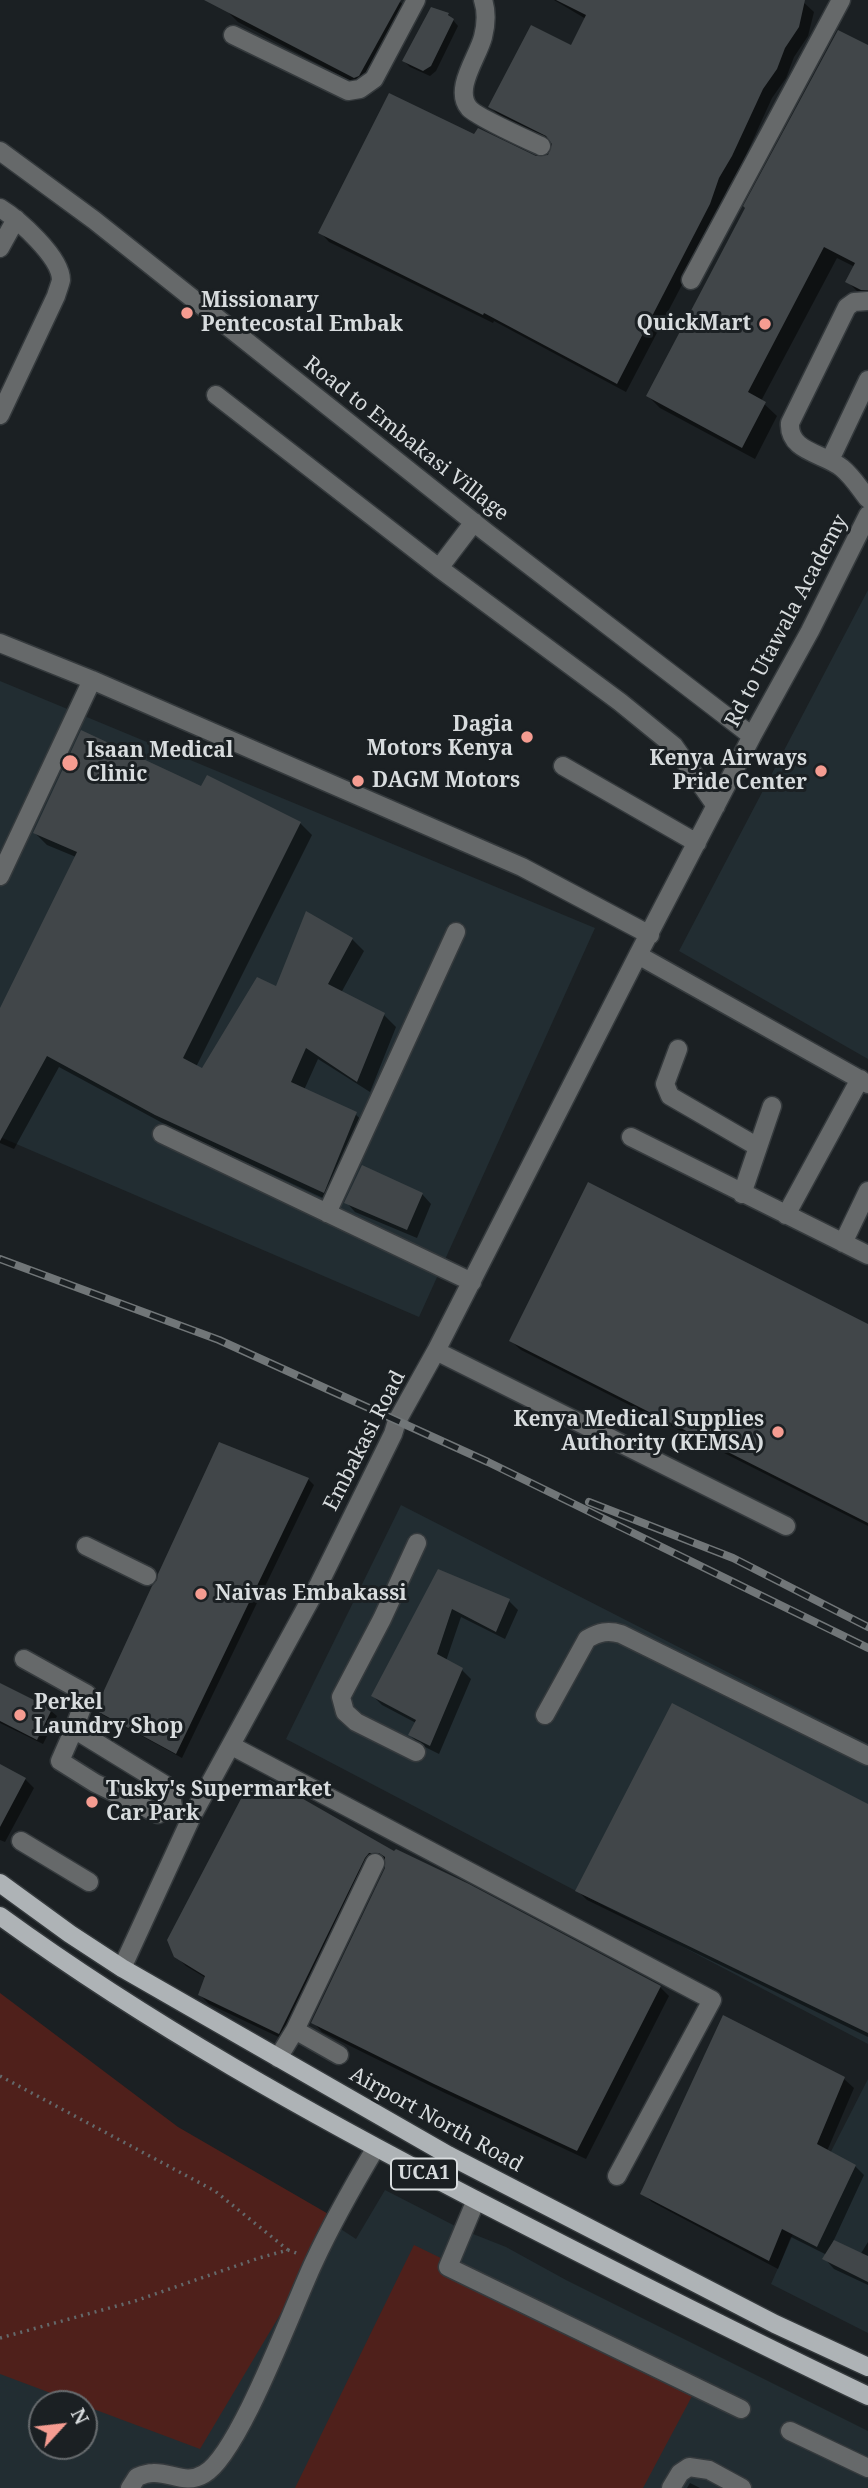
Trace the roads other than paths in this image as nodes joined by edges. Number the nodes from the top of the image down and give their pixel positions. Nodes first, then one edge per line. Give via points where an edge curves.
1 (416, 0) edge
2 (483, 0) edge
3 (841, 0) edge
4 (233, 35) dead end
5 (541, 146) dead end
6 (0, 150) edge
7 (0, 208) edge
8 (16, 219) junction
9 (0, 248) edge
10 (691, 280) dead end
11 (868, 301) edge
12 (868, 380) edge
13 (216, 395) dead end
14 (0, 415) edge
15 (830, 460) junction
16 (868, 499) edge
17 (868, 515) edge
18 (474, 522) junction
19 (439, 568) junction
20 (0, 643) edge
21 (92, 680) junction
22 (751, 736) junction
23 (563, 766) dead end
24 (716, 806) junction
25 (697, 843) junction
26 (0, 876) edge
27 (456, 932) dead end
28 (650, 935) junction
29 (638, 955) junction
30 (678, 1049) dead end
31 (864, 1081) edge
32 (772, 1106) dead end
33 (162, 1134) dead end
34 (631, 1137) dead end
35 (758, 1147) junction
36 (868, 1191) edge
37 (742, 1194) junction
38 (327, 1213) junction
39 (786, 1215) junction
40 (843, 1243) junction
41 (868, 1255) edge
42 (472, 1282) junction
43 (436, 1351) junction
44 (786, 1526) dead end
45 (418, 1543) dead end
46 (86, 1546) dead end
47 (147, 1576) dead end
48 (24, 1659) dead end
49 (545, 1715) dead end
50 (74, 1729) junction
51 (232, 1746) junction
52 (416, 1752) dead end
53 (868, 1756) edge
54 (173, 1807) junction
55 (192, 1816) junction
56 (21, 1841) dead end
57 (375, 1863) dead end
58 (89, 1882) dead end
59 (0, 1883) edge
60 (0, 1916) edge
61 (122, 1968) junction
62 (295, 2030) junction
63 (339, 2055) dead end
64 (278, 2058) junction
65 (375, 2149) junction
66 (617, 2176) dead end
67 (476, 2200) junction
68 (868, 2367) edge
69 (868, 2396) edge
70 (741, 2409) dead end
71 (789, 2431) dead end
72 (868, 2468) edge
73 (130, 2488) edge
74 (671, 2488) edge
75 (742, 2488) edge

1 - 4 street via 374,79 360,89 348,91
2 - 5 street via 483,38 464,96 470,109
3 - 10 street
6 - 18 street, Road to Embakasi Village via 94,219
7 - 8 street
8 - 9 street
8 - 14 street via 54,260 61,279
11 - 15 street via 846,307 790,423 799,447
12 - 15 street
13 - 19 street
15 - 16 street
17 - 22 street, Rd to Utawala Academy
18 - 19 street
18 - 22 street, Road to Embakasi Village
19 - 24 street via 674,746
20 - 21 street
21 - 26 street
21 - 28 street via 522,867
22 - 24 street, Rd to Utawala Academy
23 - 25 street
24 - 25 street, Rd to Utawala Academy
25 - 28 street, Rd to Utawala Academy
27 - 38 street
28 - 29 street, Embakasi Road
29 - 31 street
29 - 42 street, Embakasi Road
30 - 35 street via 665,1084 670,1096
31 - 39 street
32 - 35 street
33 - 38 street
34 - 37 street
35 - 37 street
36 - 40 street
37 - 39 street
38 - 42 street
39 - 40 street
40 - 41 street
42 - 43 street, Embakasi Road
43 - 44 street
43 - 51 street, Embakasi Road
45 - 52 street via 341,1697 345,1712 356,1722
46 - 47 street
48 - 50 street via 87,1694
49 - 53 street via 587,1639 610,1631
50 - 54 street via 170,1788
50 - 54 street via 60,1761 158,1814
51 - 55 street, Embakasi Road
51 - 66 street via 712,2000
54 - 55 street
55 - 61 street, Embakasi Road
56 - 58 street
57 - 62 street
59 - 61 main road, Airport North Road / UCA1
60 - 65 main road, UCA1 via 212,2056
61 - 64 main road, Airport North Road / UCA1
62 - 63 street
62 - 64 street
64 - 68 main road, Airport North Road / UCA1 via 449,2155 775,2325
65 - 67 main road, UCA1
65 - 73 street via 346,2196 237,2434 218,2463 187,2480 154,2472 137,2477
67 - 69 main road, UCA1 via 724,2328
67 - 70 street via 448,2267
71 - 72 street
74 - 75 street via 689,2466 709,2470

